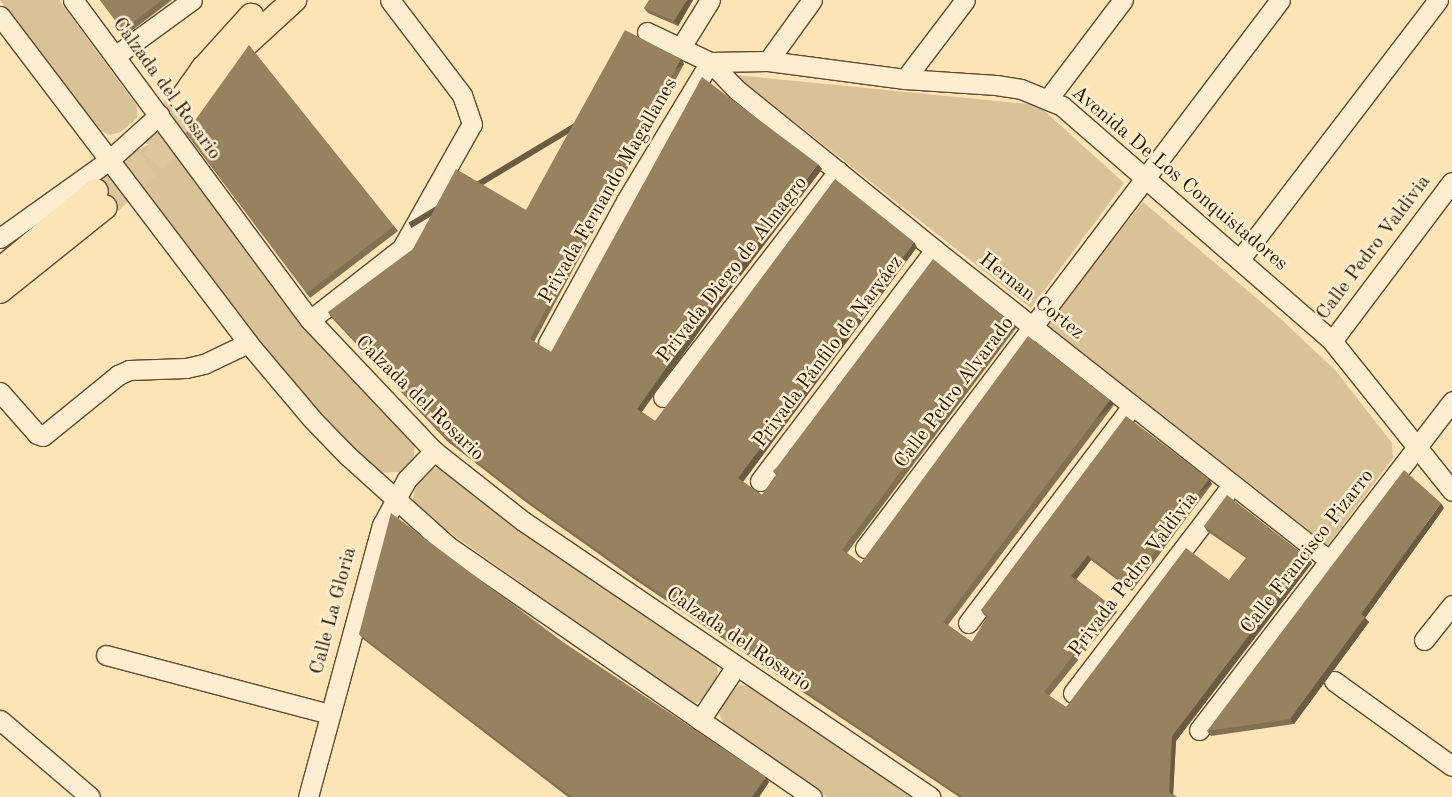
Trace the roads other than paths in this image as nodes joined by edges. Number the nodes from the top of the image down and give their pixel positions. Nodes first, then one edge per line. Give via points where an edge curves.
1 (73, 0) edge
2 (192, 0) edge
3 (269, 0) edge
4 (294, 0) edge
5 (390, 0) edge
6 (710, 0) edge
7 (812, 0) edge
8 (965, 0) edge
9 (1122, 0) edge
10 (1280, 0) edge
11 (1438, 0) edge
12 (0, 16) edge
13 (647, 32) dead end
14 (681, 47) junction
15 (115, 56) junction
16 (710, 62) junction
17 (768, 62) junction
18 (905, 79) junction
19 (1048, 98) junction
20 (158, 115) junction
21 (108, 161) junction
22 (838, 171) junction
23 (1147, 178) junction
24 (1452, 182) edge
25 (0, 238) edge
26 (934, 250) junction
27 (1240, 260) junction
28 (0, 270) edge
29 (0, 291) edge
30 (310, 320) junction
31 (1034, 326) junction
32 (1332, 341) junction
33 (248, 342) junction
34 (548, 343) dead end
35 (0, 392) edge
36 (663, 397) dead end
37 (1452, 401) edge
38 (1132, 406) junction
39 (1418, 447) junction
40 (434, 451) junction
41 (760, 481) dead end
42 (1232, 485) junction
43 (1452, 491) edge
44 (394, 497) junction
45 (865, 548) dead end
46 (1330, 561) junction
47 (1452, 605) edge
48 (968, 622) dead end
49 (1424, 640) dead end
50 (106, 655) dead end
51 (736, 666) junction
52 (1334, 681) dead end
53 (1073, 693) dead end
54 (330, 714) junction
55 (0, 720) edge
56 (700, 720) junction
57 (1199, 730) dead end
58 (1452, 766) edge
59 (90, 797) edge
60 (308, 797) edge
61 (812, 797) edge
62 (930, 797) edge

1 - 15 street, Calzada del Rosario
2 - 15 street
3 - 4 main road via 232,36 188,106
5 - 30 street via 462,95 472,124 402,248
6 - 14 street
7 - 17 street
8 - 18 street
9 - 19 street
10 - 23 street, Calle Pedro Alvarado
11 - 27 street
12 - 21 street
13 - 14 street, Avenida De Los Conquistadores
14 - 16 street, Avenida De Los Conquistadores
15 - 20 street, Calzada del Rosario
16 - 17 street, Avenida De Los Conquistadores
16 - 22 street, Hernan Cortez via 737,90
16 - 34 street, Privada Fernando Magallanes via 626,201
17 - 18 street, Avenida De Los Conquistadores
18 - 19 street, Avenida De Los Conquistadores via 996,85
19 - 23 street, Avenida De Los Conquistadores via 1086,124
20 - 21 street
20 - 30 street, Calzada del Rosario
21 - 25 street
21 - 33 street
22 - 26 street, Hernan Cortez
22 - 36 street, Privada Diego de Almagro
23 - 27 street, Avenida De Los Conquistadores
23 - 31 street, Calle Pedro Alvarado
24 - 32 street, Calle Pedro Valdivia
26 - 31 street, Hernan Cortez
26 - 41 street, Privada Pánfilo de Narváez
27 - 32 street, Avenida De Los Conquistadores
28 - 29 main road via 100,199
30 - 40 street, Calzada del Rosario
31 - 38 street, Hernan Cortez
31 - 45 street, Calle Pedro Alvarado
32 - 39 street, Avenida De Los Conquistadores
33 - 35 street via 204,364 186,368 129,370 118,375 47,435 40,436
33 - 44 street via 312,419
37 - 39 street, Calle Francisco Pizarro
38 - 42 street, Hernan Cortez
38 - 48 street
39 - 43 street, Avenida De Los Conquistadores
39 - 46 street, Calle Francisco Pizarro
40 - 44 street, Calle La Gloria
40 - 51 street, Calzada del Rosario via 523,521
42 - 46 street, Hernan Cortez
42 - 53 street, Privada Pedro Valdivia
44 - 54 street, Calle La Gloria via 376,545
44 - 56 street via 448,546
46 - 57 street, Calle Francisco Pizarro
47 - 49 street
50 - 54 street
51 - 56 street
51 - 62 street, Calzada del Rosario
52 - 58 street
54 - 60 street, Calle La Gloria
55 - 59 street
56 - 61 street

